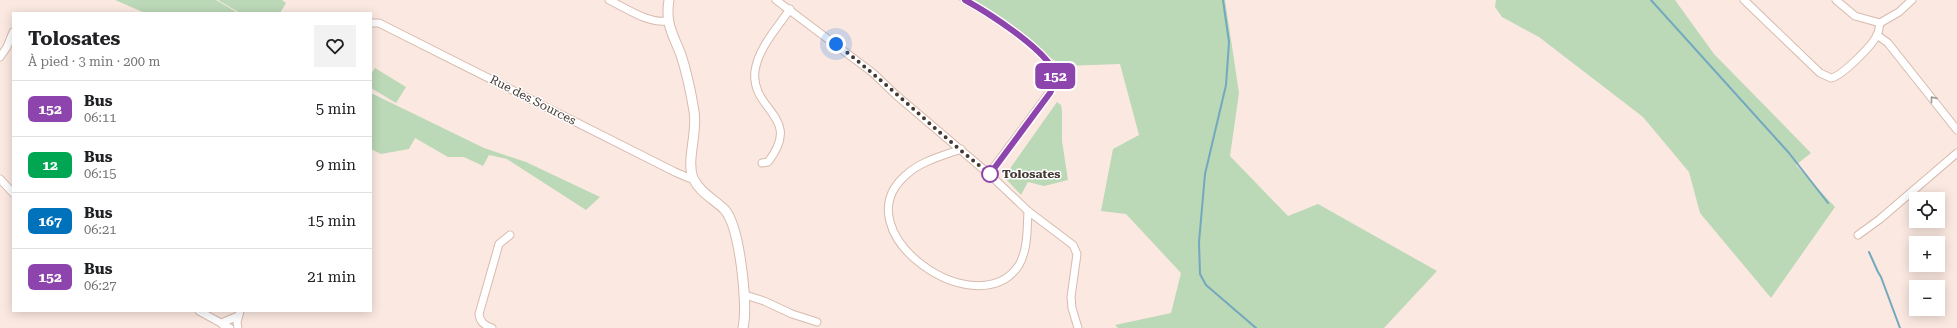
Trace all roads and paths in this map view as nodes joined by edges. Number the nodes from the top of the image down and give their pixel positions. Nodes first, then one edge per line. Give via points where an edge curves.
1 (609, 0) edge
2 (776, 0) edge
3 (965, 0) edge
4 (1744, 0) edge
5 (1836, 0) edge
6 (1912, 0) edge
7 (669, 2) edge
8 (790, 9) junction
9 (666, 21) junction
10 (372, 23) dead end
11 (1880, 23) junction
12 (12, 34) edge
13 (1877, 35) junction
14 (0, 57) edge
15 (1957, 130) edge
16 (961, 150) junction
17 (1957, 153) edge
18 (762, 163) dead end
19 (990, 174) junction
20 (693, 177) junction
21 (0, 179) edge
22 (12, 192) edge
23 (1028, 211) junction
24 (510, 235) dead end
25 (1858, 235) dead end
26 (745, 295) junction
27 (201, 312) edge
28 (239, 313) edge
29 (817, 322) dead end
30 (223, 325) junction
31 (230, 328) edge
32 (238, 328) edge
33 (492, 328) edge
34 (743, 328) edge
35 (1078, 328) edge

1 - 9 street via 648,19
2 - 8 street
3 - 19 street via 1008,28 1038,52 1052,67 1056,81 1050,93
4 - 13 street via 1826,77 1837,77 1842,73
5 - 11 street via 1855,16
6 - 11 street via 1899,12
7 - 9 street
8 - 16 street via 873,73
8 - 18 street via 756,63 755,73 759,92 777,118 781,135 780,145 772,157 768,162
9 - 20 street via 681,55 694,112 695,132 691,164
10 - 20 street, Rue des Sources via 379,23 675,172 689,178
11 - 13 street
12 - 14 street
15 -> 13 street via 1888,43
16 - 19 street
16 - 23 street via 924,163 905,175 891,197 889,216 895,237 914,264 931,278 951,286 971,290 993,288 1011,276 1019,265 1024,252
17 - 25 street
19 - 23 street
20 - 26 street via 702,191 724,210 732,222
21 - 22 street
23 - 35 street via 1067,239 1076,249 1071,297
24 - 33 street via 499,244 480,309 480,320
26 - 29 street
26 - 34 street
27 - 30 street
28 - 30 street
28 - 32 street
30 - 31 street

